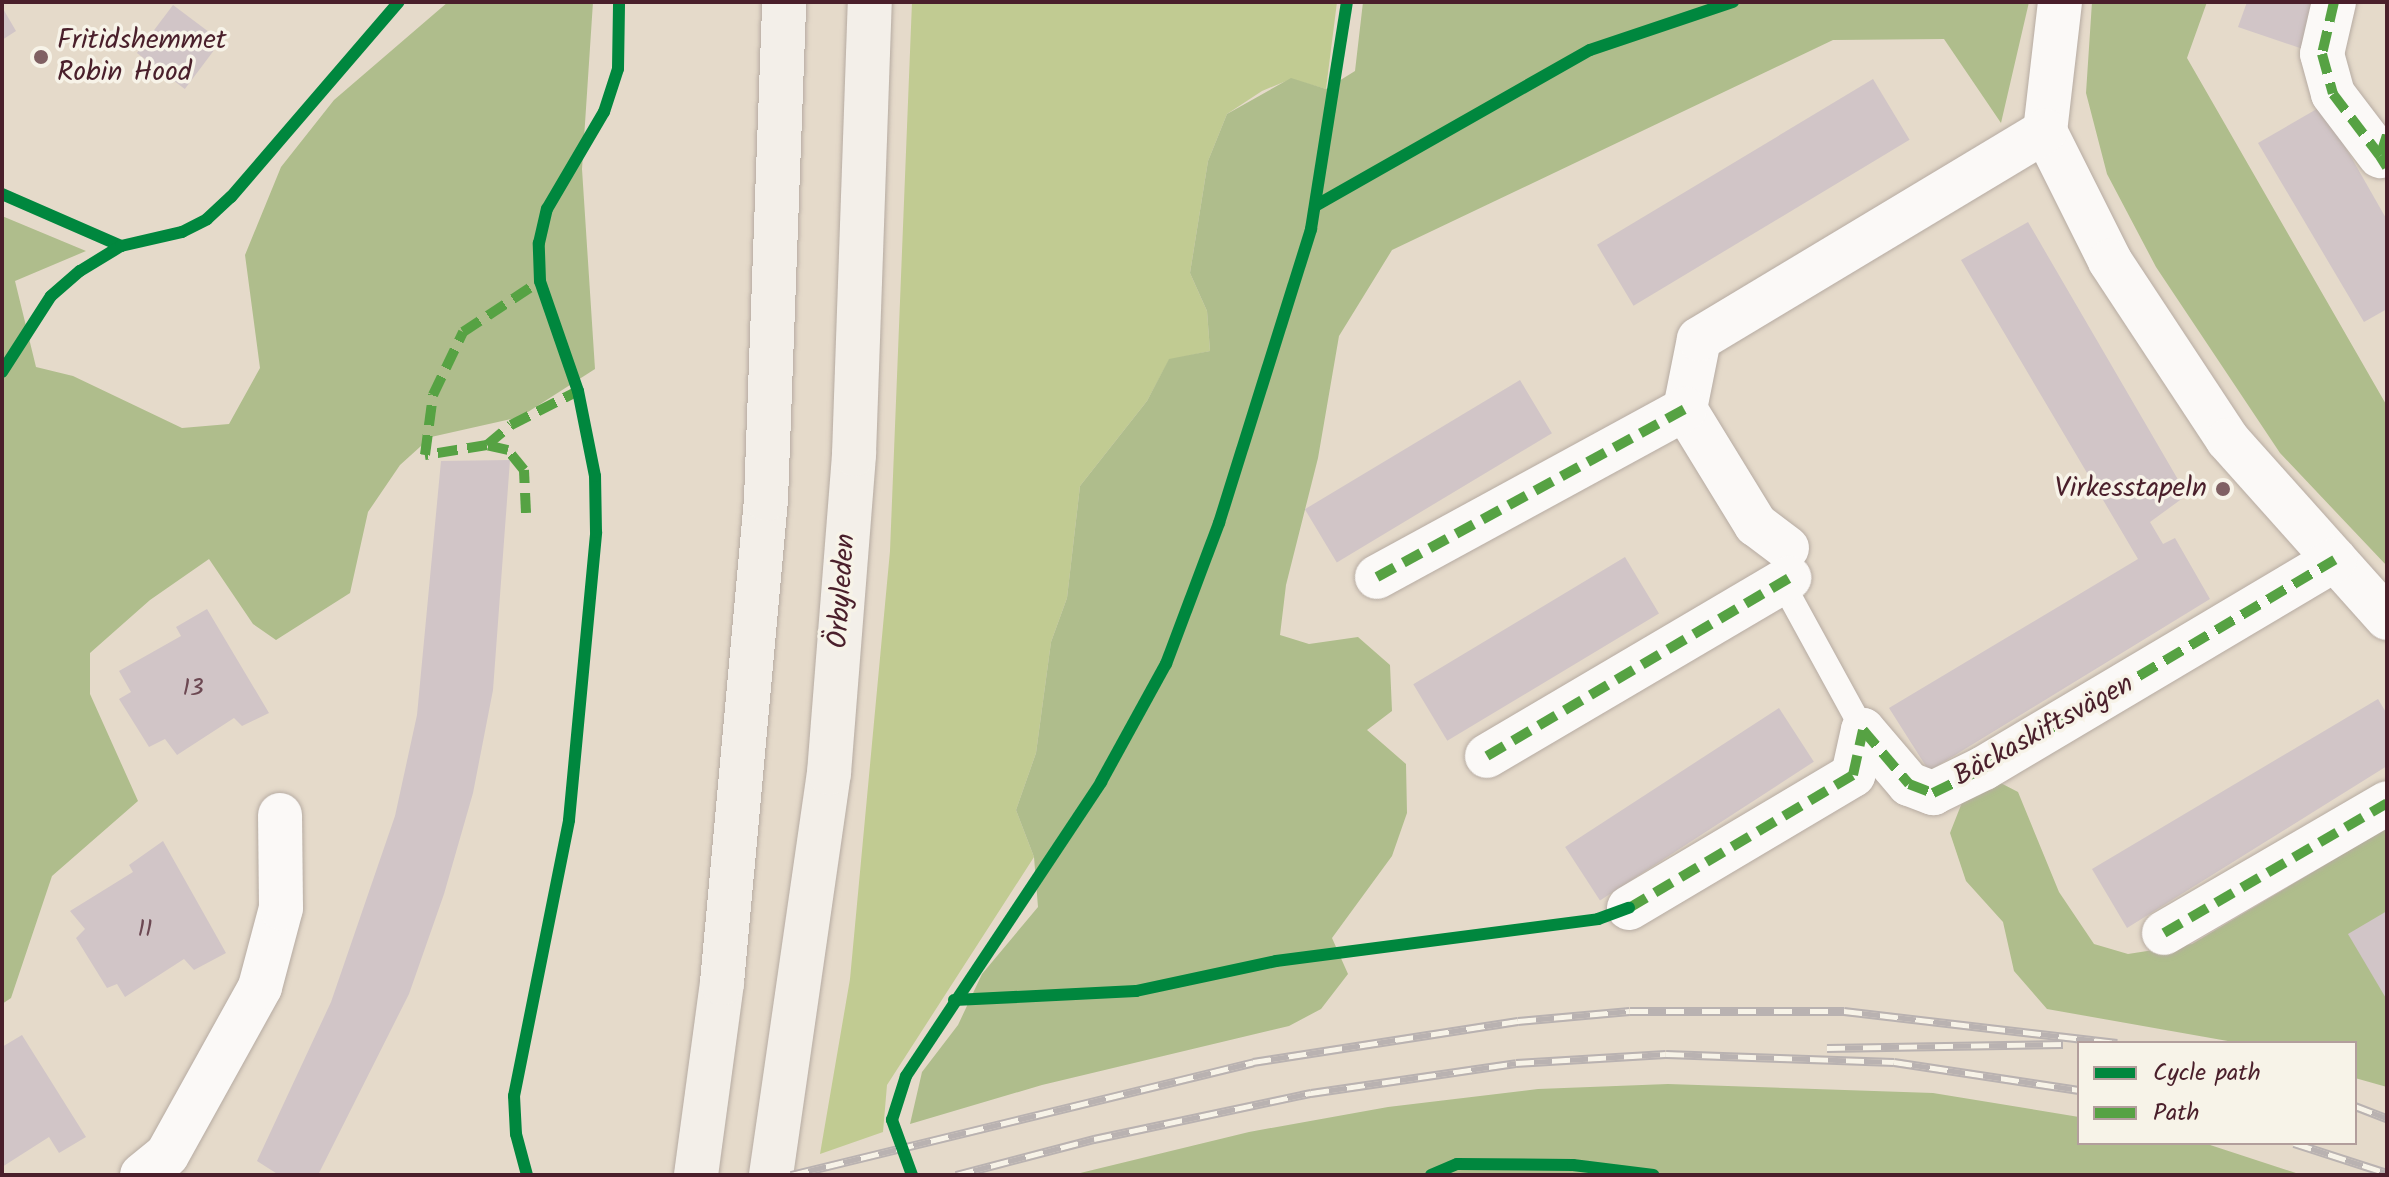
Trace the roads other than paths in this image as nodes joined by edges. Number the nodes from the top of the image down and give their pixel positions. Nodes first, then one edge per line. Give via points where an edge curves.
1 (784, 2) edge
2 (870, 2) edge
3 (2060, 2) edge
4 (2334, 2) edge
5 (2045, 131) junction
6 (2385, 153) edge
7 (1685, 409) junction
8 (2335, 560) junction
9 (1788, 563) junction
10 (1377, 577) dead end
11 (2387, 618) edge
12 (1863, 730) junction
13 (1487, 756) dead end
14 (2387, 803) edge
15 (280, 815) dead end
16 (1629, 908) dead end
17 (2164, 933) dead end
18 (142, 1175) edge
19 (696, 1175) edge
20 (771, 1175) edge

1 - 19 main road via 766,499 722,983
2 - 20 main road, Örbyleden via 854,454 829,773
3 - 5 street
4 - 6 street via 2322,54 2333,94
5 - 7 street via 1699,339
5 - 8 street via 2110,261 2228,440
7 - 9 street via 1756,525
7 - 10 street
8 - 11 street
8 - 12 street, Bäckaskiftsvägen via 1933,793 1909,784
9 - 12 lane via 1789,595
9 - 13 street
12 - 16 street via 1853,775
14 - 17 street
15 - 18 street via 281,908 260,987 167,1155

